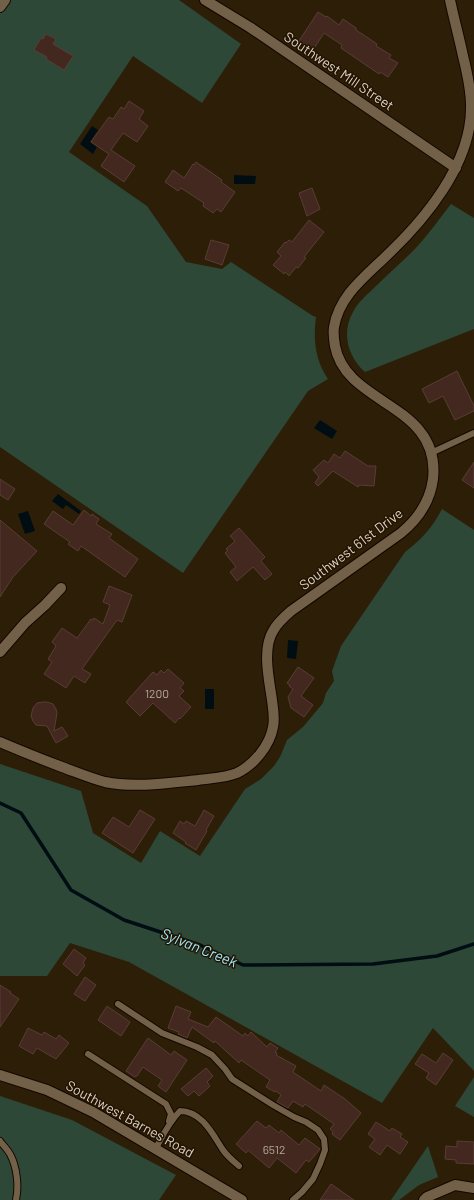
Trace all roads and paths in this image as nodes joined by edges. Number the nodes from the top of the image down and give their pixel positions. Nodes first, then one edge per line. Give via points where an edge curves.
1 (5, 0) edge
2 (205, 0) edge
3 (450, 0) edge
4 (0, 7) edge
5 (456, 168) junction
6 (474, 433) edge
7 (431, 453) junction
8 (61, 588) dead end
9 (0, 652) edge
10 (0, 742) edge
11 (118, 1004) dead end
12 (88, 1054) dead end
13 (0, 1075) edge
14 (167, 1127) junction
15 (0, 1141) edge
16 (156, 1148) junction
17 (239, 1166) dead end
18 (474, 1188) edge
19 (16, 1200) edge
20 (242, 1200) edge
21 (293, 1200) edge
22 (424, 1200) edge

1 - 4 street
2 - 5 street, Southwest Mill Street
3 - 5 street, Southwest 61st Drive via 468,77 471,104 468,136
5 - 7 street, Southwest 61st Drive via 412,230 350,291 340,309 333,338 338,357 346,372 412,422 421,432
6 - 7 lane
7 - 10 street, Southwest 61st Drive via 433,475 430,493 413,522 291,611 272,631 267,653 274,718 272,731 266,746 242,770 235,774 208,779 120,784 93,779
8 - 9 street
11 - 21 lane via 162,1033 212,1055 232,1079 318,1130 324,1139 325,1150 320,1164 313,1179
12 - 14 lane via 166,1104 171,1114
13 - 16 street, Southwest Barnes Road via 61,1096
14 - 16 lane
14 - 17 lane via 180,1111 187,1112 211,1130 223,1150
15 - 19 lane via 15,1167
16 - 20 street, Southwest Barnes Road
18 - 22 street via 455,1185

